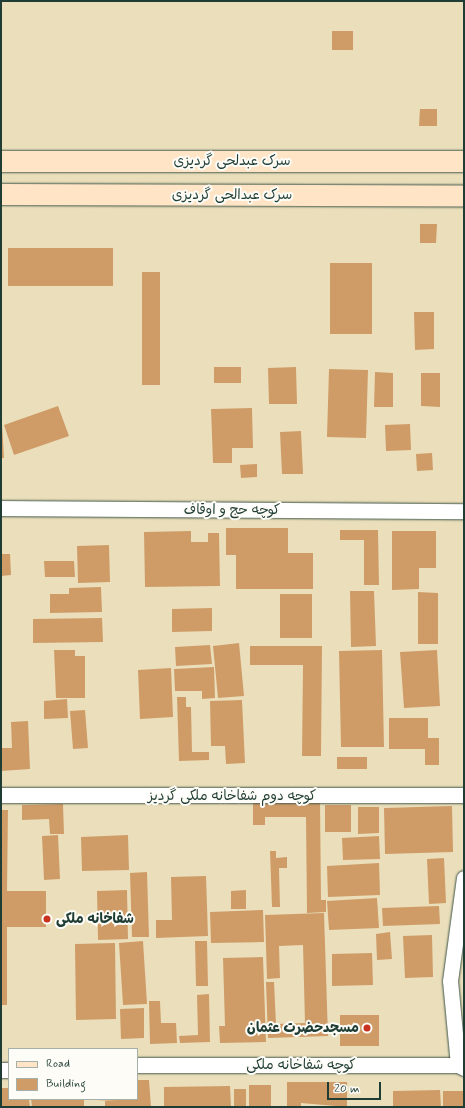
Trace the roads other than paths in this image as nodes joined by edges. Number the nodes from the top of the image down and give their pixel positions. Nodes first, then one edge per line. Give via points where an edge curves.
1 (1, 161) edge
2 (464, 161) edge
3 (1, 194) edge
4 (464, 196) edge
5 (1, 508) edge
6 (464, 511) edge
7 (1, 795) edge
8 (464, 795) edge
9 (464, 878) edge
10 (138, 1065) edge
11 (461, 1067) edge

1 - 2 main road, سرک عبدلحی گردیزی
3 - 4 main road, سرک عبدالحی گردیزی
5 - 6 street, کوچه حج و اوقاف
7 - 8 street, کوچه دوم شفاخانه ملکی گردیز
9 - 11 street via 450,981
10 - 11 street, کوچه شفاخانه ملکی

